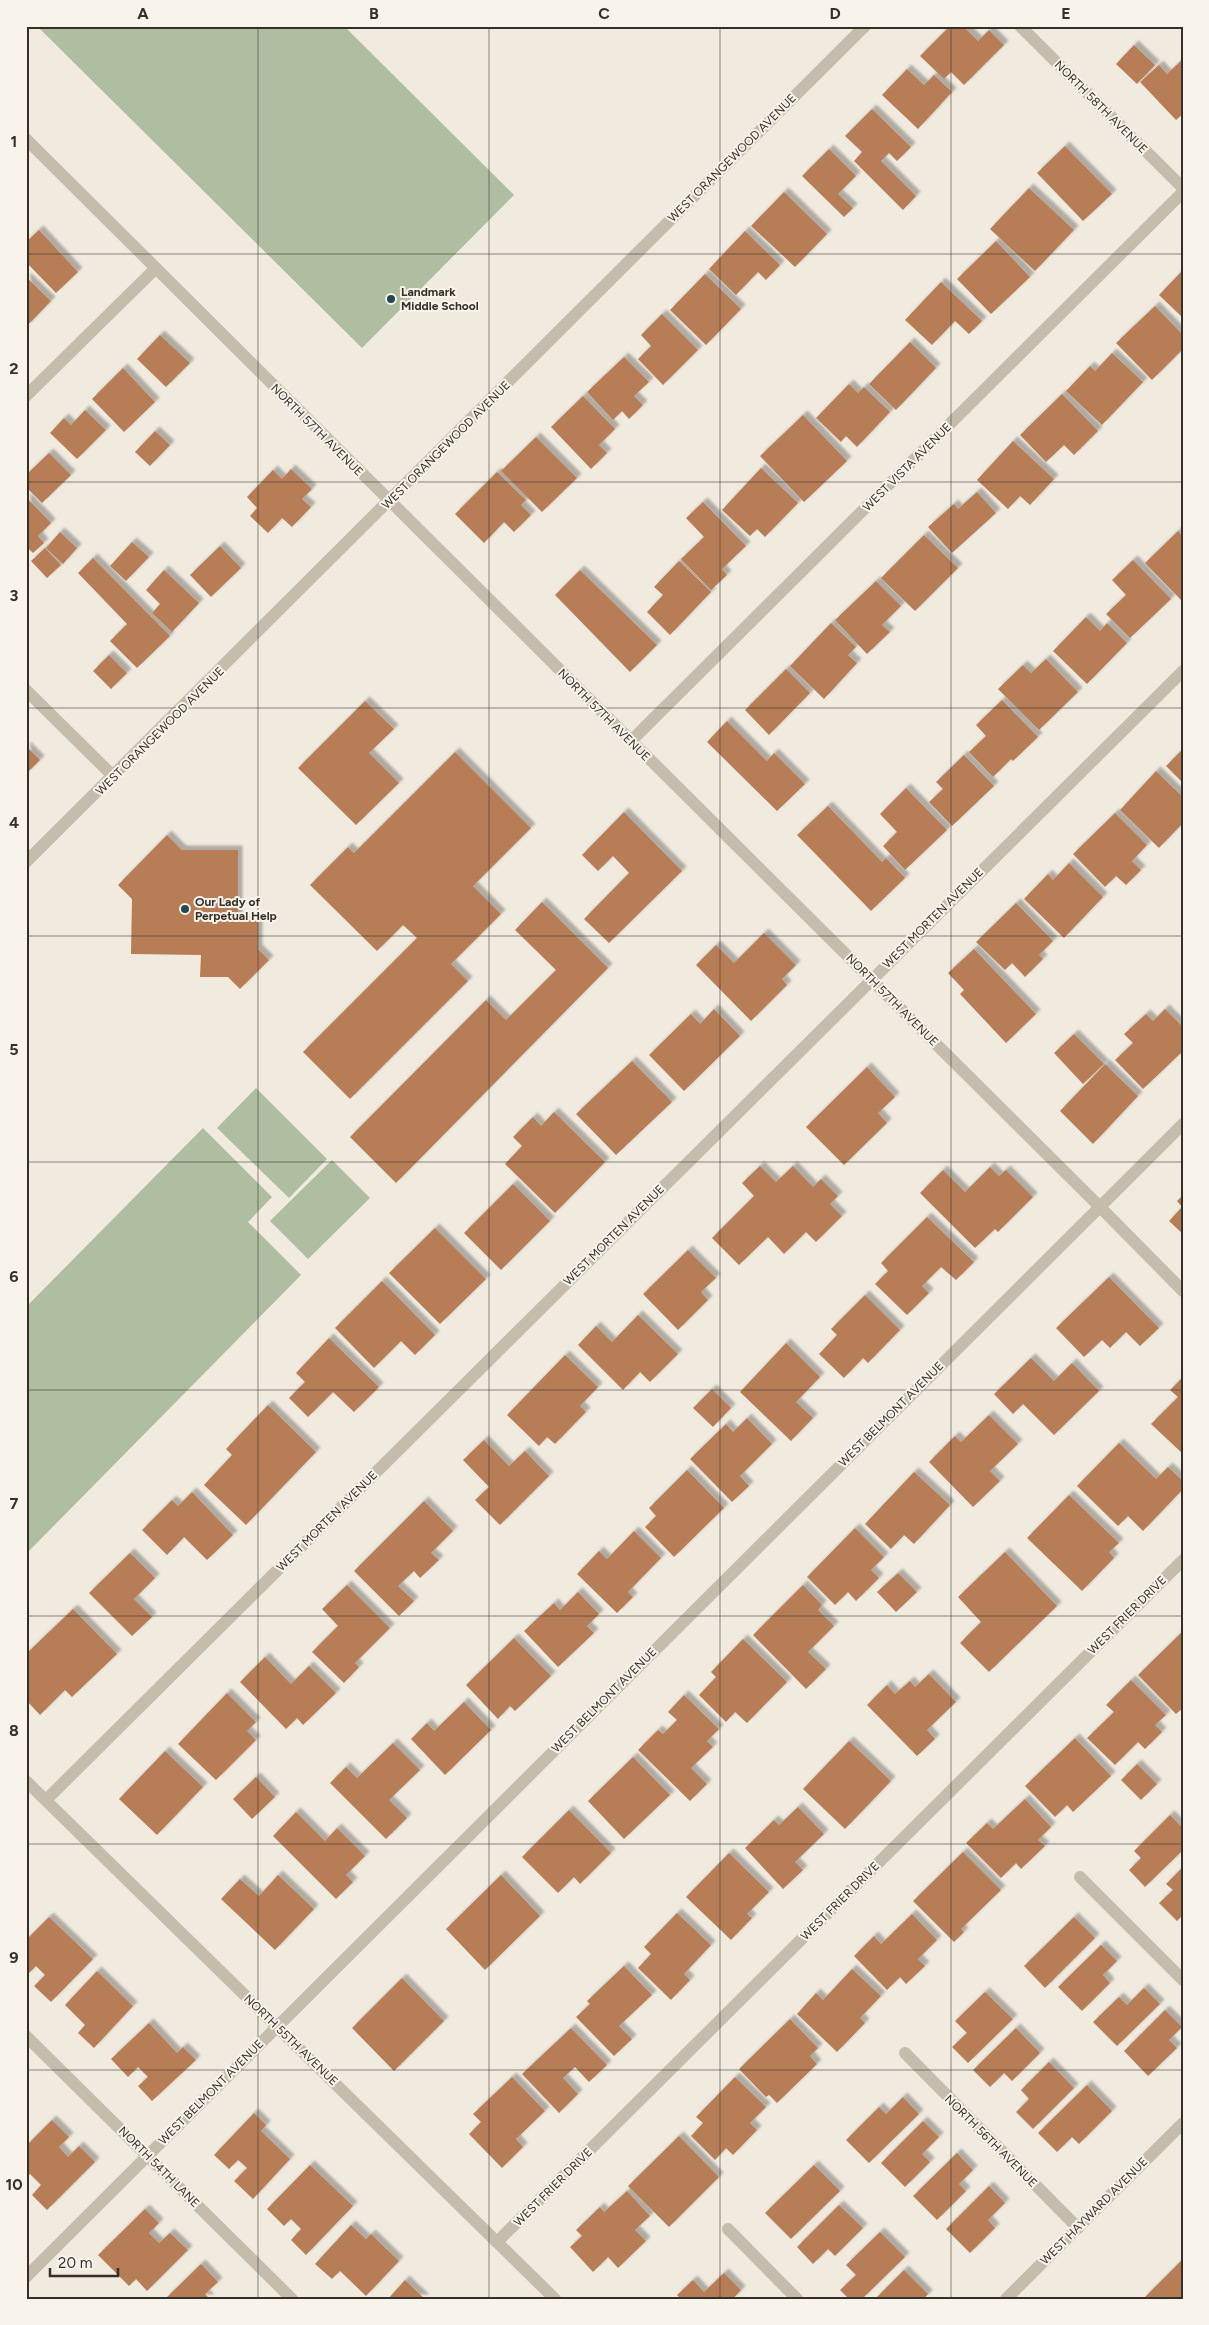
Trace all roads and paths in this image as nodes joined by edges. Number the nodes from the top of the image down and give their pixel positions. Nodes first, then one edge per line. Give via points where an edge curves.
1 (865, 26) edge
2 (1020, 26) edge
3 (26, 139) edge
4 (1183, 188) edge
5 (1183, 192) edge
6 (156, 268) junction
7 (26, 396) edge
8 (390, 502) junction
9 (1183, 671) edge
10 (26, 690) edge
11 (631, 742) junction
12 (114, 777) junction
13 (26, 862) edge
14 (871, 980) junction
15 (1183, 1124) edge
16 (1099, 1206) junction
17 (1183, 1292) edge
18 (1183, 1560) edge
19 (26, 1782) edge
20 (46, 1800) junction
21 (1080, 1877) dead end
22 (1183, 1980) edge
23 (277, 2026) junction
24 (26, 2036) edge
25 (905, 2053) dead end
26 (1183, 2123) edge
27 (148, 2155) junction
28 (1078, 2228) junction
29 (728, 2229) dead end
30 (497, 2242) junction
31 (26, 2277) edge
32 (292, 2299) edge
33 (555, 2299) edge
34 (798, 2299) edge
35 (1006, 2299) edge

1 - 8 street, WEST ORANGEWOOD AVENUE
2 - 4 street, NORTH 58TH AVENUE
3 - 6 street, NORTH 57TH AVENUE
5 - 11 street, WEST VISTA AVENUE
6 - 7 street
6 - 8 street, NORTH 57TH AVENUE
8 - 11 street, NORTH 57TH AVENUE
8 - 12 street, WEST ORANGEWOOD AVENUE
9 - 14 street, WEST MORTEN AVENUE
10 - 12 street
11 - 14 street, NORTH 57TH AVENUE
12 - 13 street, WEST ORANGEWOOD AVENUE
14 - 16 street, NORTH 57TH AVENUE
14 - 20 street, WEST MORTEN AVENUE
15 - 16 street, WEST BELMONT AVENUE
16 - 17 street, NORTH 57TH AVENUE
16 - 23 street, WEST BELMONT AVENUE
18 - 30 street, WEST FRIER DRIVE
19 - 20 street, NORTH 55TH AVENUE
20 - 23 street, NORTH 55TH AVENUE
21 - 22 street
23 - 27 street, WEST BELMONT AVENUE
23 - 30 street, NORTH 55TH AVENUE
24 - 27 street, NORTH 54TH LANE
25 - 28 street, NORTH 56TH AVENUE
26 - 28 street, WEST HAYWARD AVENUE
27 - 31 street, WEST BELMONT AVENUE
27 - 32 street, NORTH 54TH LANE
28 - 35 street, WEST HAYWARD AVENUE
29 - 34 street
30 - 33 street, NORTH 55TH AVENUE

